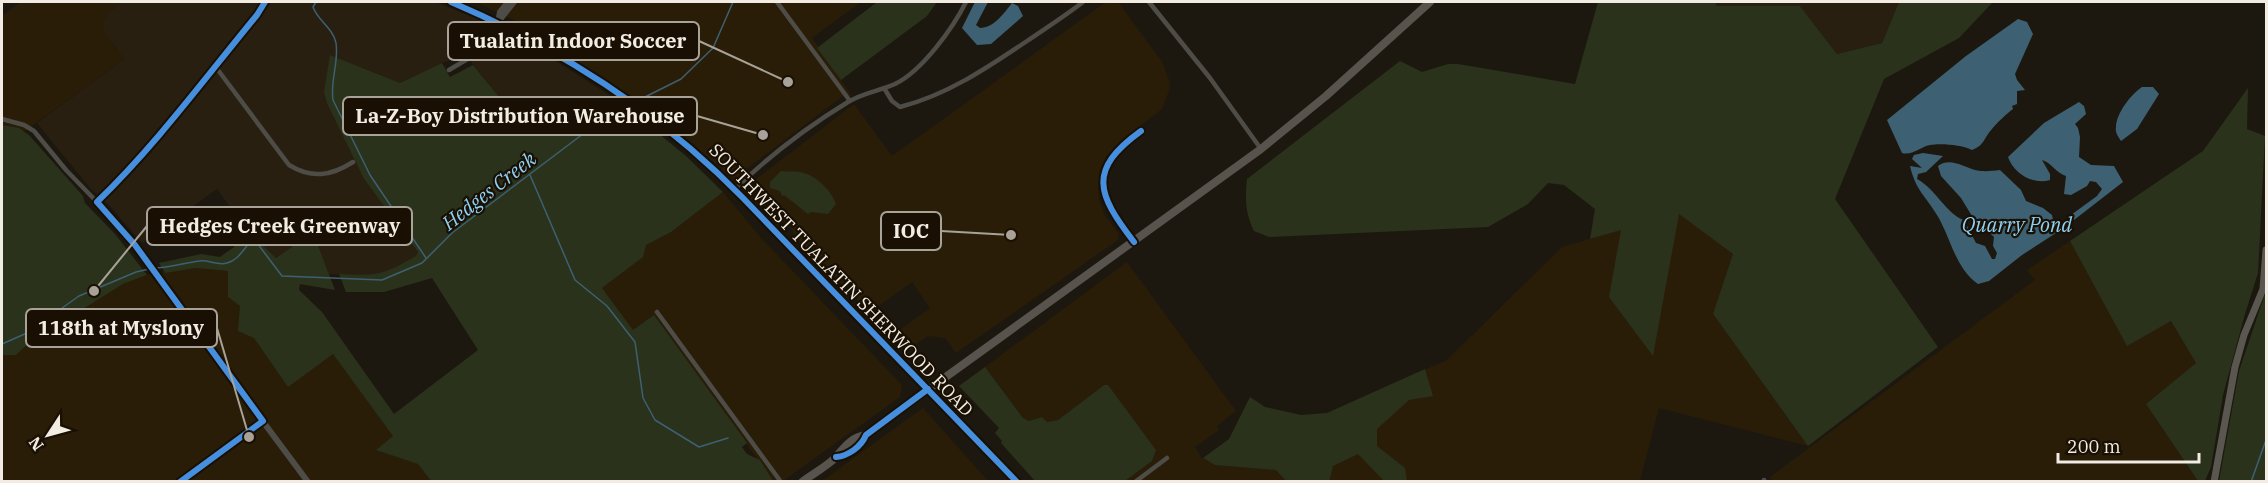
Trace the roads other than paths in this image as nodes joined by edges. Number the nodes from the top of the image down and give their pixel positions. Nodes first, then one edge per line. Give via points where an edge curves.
1 (265, 2) edge
2 (451, 2) edge
3 (508, 2) edge
4 (514, 2) edge
5 (777, 2) edge
6 (966, 2) edge
7 (1083, 2) edge
8 (1149, 2) edge
9 (1430, 2) edge
10 (498, 22) junction
11 (215, 66) junction
12 (449, 70) dead end
13 (884, 88) junction
14 (850, 101) junction
15 (2, 119) edge
16 (1141, 131) dead end
17 (1261, 150) junction
18 (353, 162) dead end
19 (735, 189) junction
20 (97, 202) junction
21 (1134, 242) junction
22 (2266, 250) edge
23 (657, 312) dead end
24 (928, 389) junction
25 (263, 421) junction
26 (1167, 458) dead end
27 (180, 482) edge
28 (308, 482) edge
29 (781, 482) edge
30 (802, 482) edge
31 (1017, 482) edge
32 (1135, 482) edge
33 (2214, 482) edge

1 - 11 street
2 - 10 highway, SOUTHWEST TUALATIN SHERWOOD ROAD
3 - 10 street
4 - 10 street
5 - 14 street
6 - 13 street via 943,39 911,72
7 - 13 street via 1002,58 920,102 900,107
8 - 17 street
9 - 17 main road
10 - 12 street via 481,51
10 - 19 highway, SOUTHWEST TUALATIN SHERWOOD ROAD via 621,94
11 - 18 street via 295,168 310,174 335,172
11 - 20 street via 135,163
13 - 14 street
14 - 19 street via 767,159
15 - 20 street via 34,131
16 - 21 street via 1111,157 1103,178 1109,206
17 - 21 main road
19 - 24 highway, SOUTHWEST TUALATIN SHERWOOD ROAD
20 - 25 street via 147,261
21 - 24 main road
22 - 33 main road via 2263,289 2235,367
23 - 29 street
24 - 30 main road via 839,450 836,457
24 - 31 highway, SOUTHWEST TUALATIN SHERWOOD ROAD
25 - 27 street
25 - 28 street
26 - 32 street

